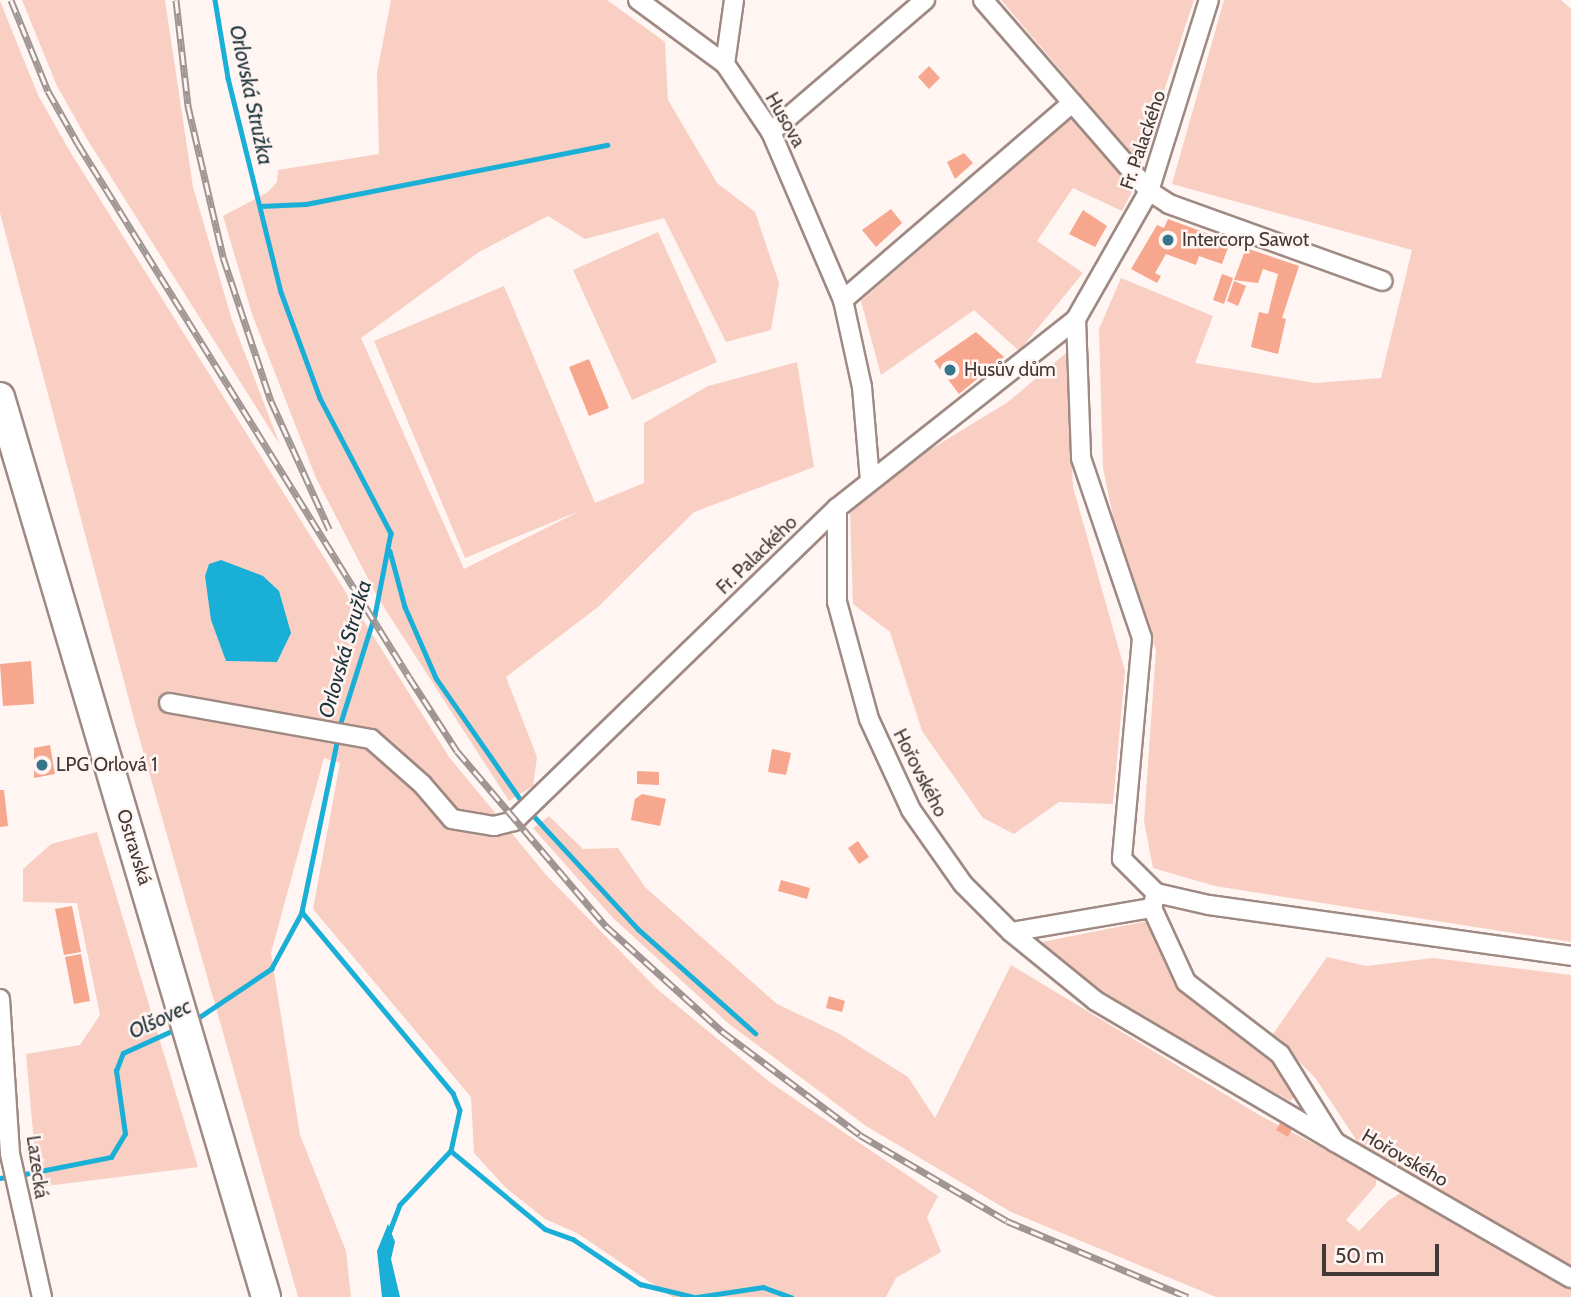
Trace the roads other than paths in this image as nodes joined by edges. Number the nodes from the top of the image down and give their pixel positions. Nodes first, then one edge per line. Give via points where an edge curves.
1 (638, 0) edge
2 (734, 0) edge
3 (925, 0) edge
4 (983, 0) edge
5 (1209, 0) edge
6 (725, 64) junction
7 (1072, 103) junction
8 (771, 132) junction
9 (1149, 191) junction
10 (1384, 281) dead end
11 (843, 300) junction
12 (1076, 319) junction
13 (0, 397) edge
14 (870, 480) junction
15 (837, 508) junction
16 (169, 703) dead end
17 (1154, 900) junction
18 (1011, 932) junction
19 (1571, 956) edge
20 (0, 999) edge
21 (1335, 1142) junction
22 (1571, 1278) edge
23 (42, 1297) edge
24 (266, 1297) edge

1 - 6 street, Husova
2 - 6 street
3 - 8 street
4 - 7 street
5 - 9 street, Fr. Palackého
6 - 8 street, Husova
7 - 9 street
7 - 11 street
8 - 11 street, Husova
9 - 10 street via 1181,209
9 - 12 street, Fr. Palackého
11 - 14 street, Husova via 862,387
12 - 14 street, Fr. Palackého
12 - 17 street via 1081,458 1142,638 1122,859
13 - 24 main road, Ostravská
14 - 15 street, Fr. Palackého
15 - 16 street, Fr. Palackého via 514,821 494,826 452,819 422,784 371,739
15 - 18 street, Hořovského via 837,602 869,719 911,810 963,884
17 - 18 street
17 - 19 street
17 - 21 street, Hořovského via 1186,982 1280,1054
18 - 21 street, Hořovského via 1096,1002
20 - 23 street, Lazecká via 10,1154
21 - 22 street, Hořovského

